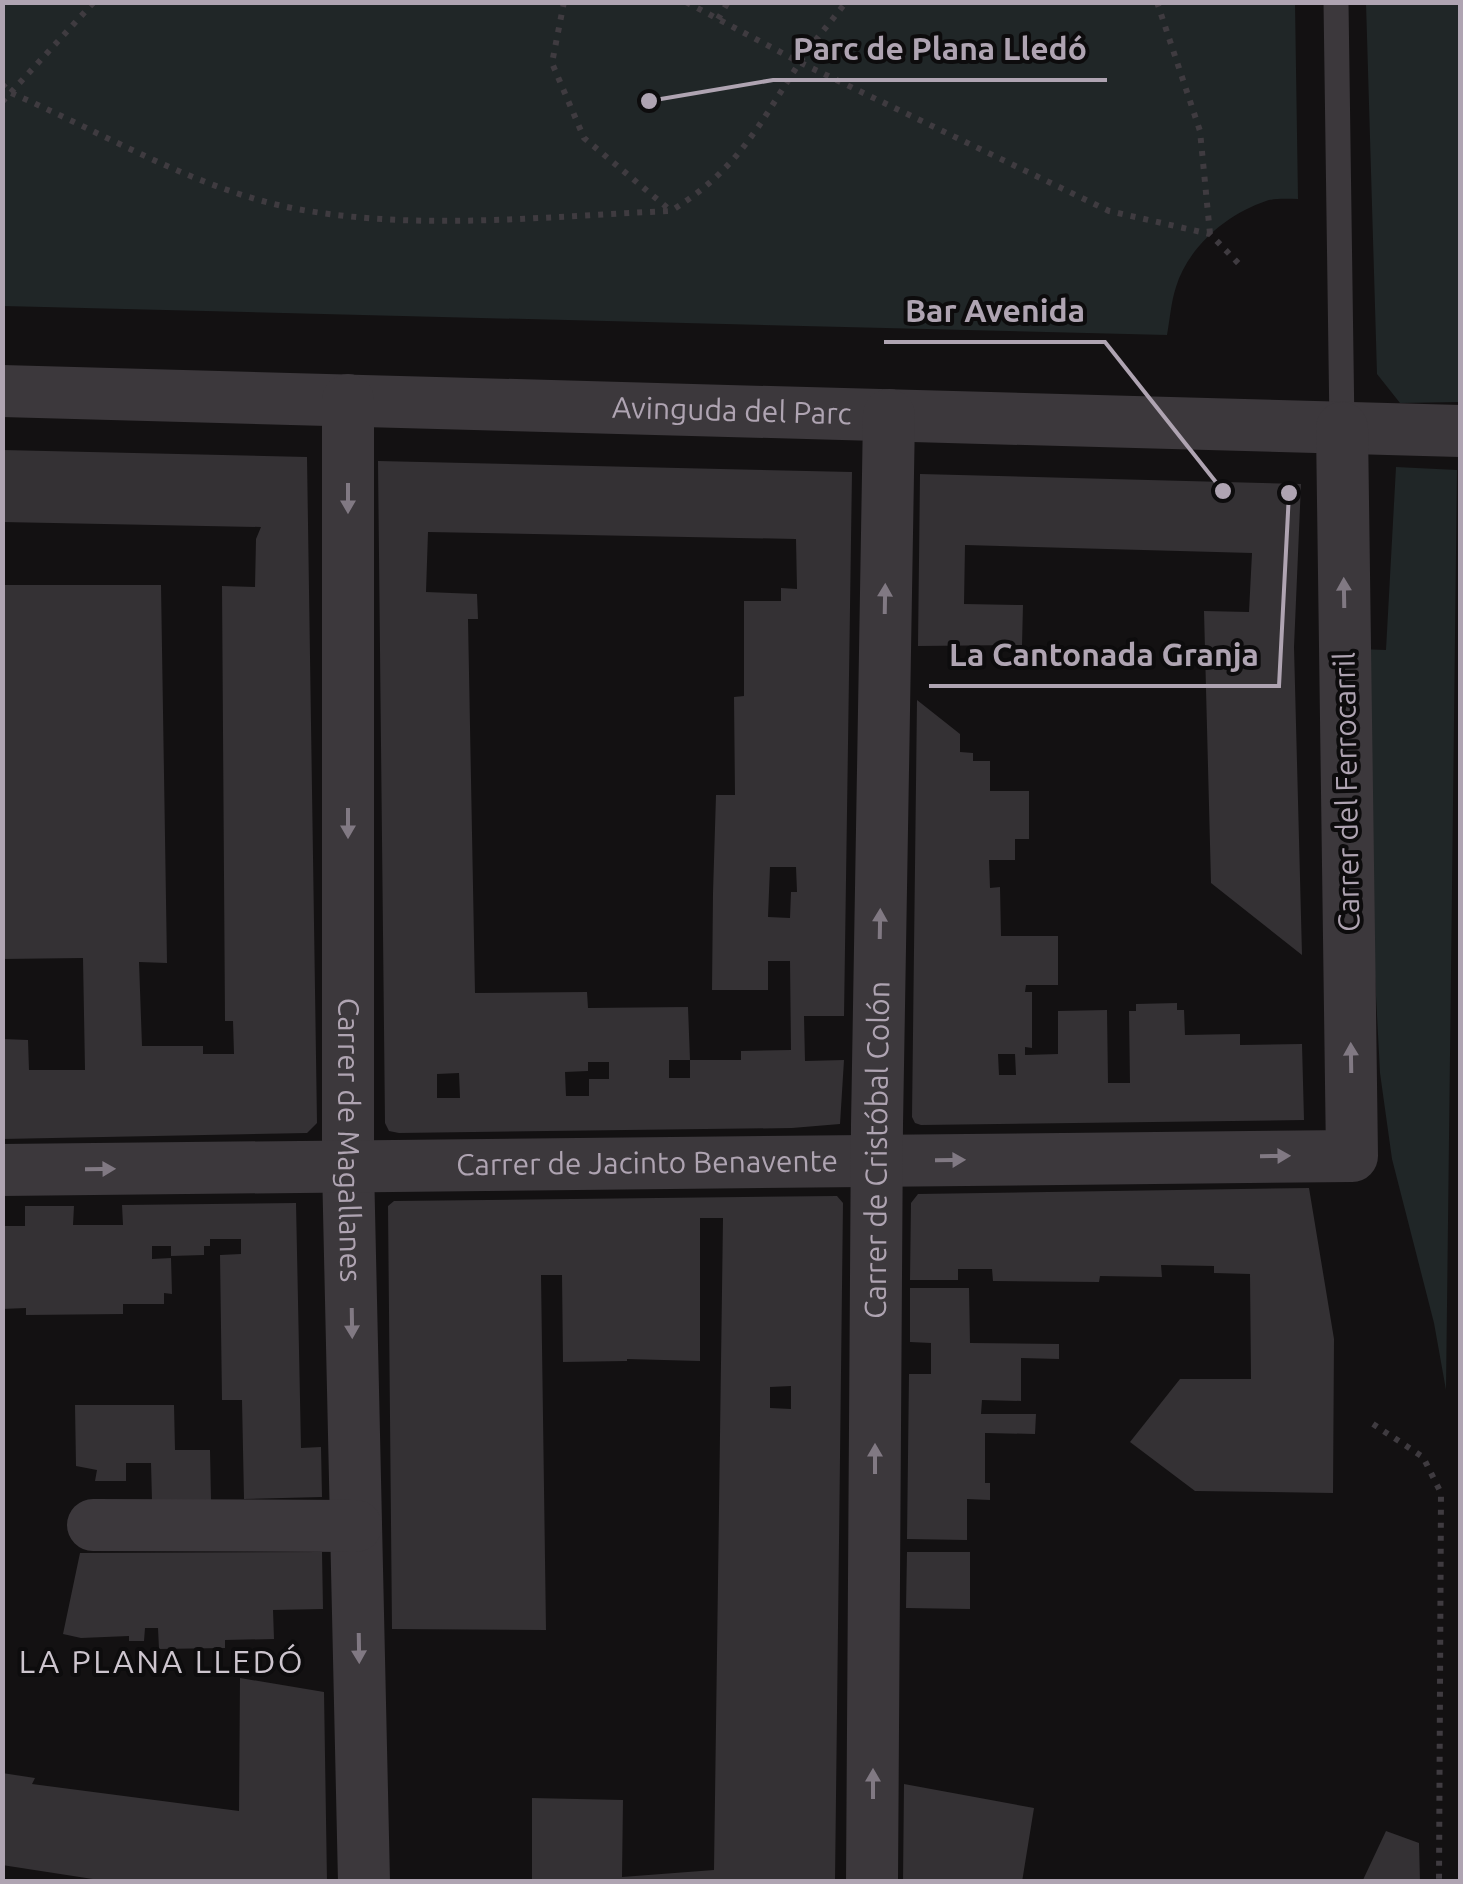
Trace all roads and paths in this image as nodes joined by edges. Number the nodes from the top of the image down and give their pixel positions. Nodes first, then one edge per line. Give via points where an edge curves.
1 (94, 2) edge
2 (564, 2) edge
3 (686, 2) edge
4 (728, 2) edge
5 (846, 2) edge
6 (1157, 2) edge
7 (1336, 2) edge
8 (718, 19) junction
9 (799, 62) junction
10 (2, 84) edge
11 (10, 93) junction
12 (2, 102) edge
13 (671, 211) junction
14 (1210, 234) junction
15 (1240, 265) dead end
16 (2, 391) edge
17 (348, 400) junction
18 (889, 415) junction
19 (1342, 428) junction
20 (1460, 431) edge
21 (1352, 1156) joint
22 (876, 1160) junction
23 (348, 1166) junction
24 (2, 1170) edge
25 (1374, 1424) dead end
26 (94, 1525) dead end
27 (356, 1526) junction
28 (364, 1882) edge
29 (872, 1882) edge
30 (1439, 1882) edge

1 - 11 path
2 - 13 path via 552,64 584,138
3 - 8 path
4 - 8 path
5 - 9 path
6 - 14 path via 1200,131
7 - 19 lane
8 - 9 path
9 - 13 path via 759,130 708,188
9 - 14 path via 1109,211
10 - 11 path
11 - 12 path
11 - 13 path via 224,188 291,208 397,221
14 - 15 path
16 - 17 street, Avinguda del Parc
17 - 18 street, Avinguda del Parc
17 -> 23 street, Carrer de Magallanes
18 - 19 street, Avinguda del Parc
22 -> 18 street, Carrer de Cristóbal Colón
19 - 20 street, Avinguda del Parc
21 -> 19 street, Carrer del Ferrocarril
22 -> 21 street, Carrer de Jacinto Benavente
22 - 23 street, Carrer de Jacinto Benavente
29 -> 22 street, Carrer de Cristóbal Colón
24 -> 23 street, Carrer de Jacinto Benavente
23 -> 27 street, Carrer de Magallanes
25 - 30 path via 1423,1457 1441,1493
26 - 27 street
27 -> 28 street, Carrer de Magallanes

